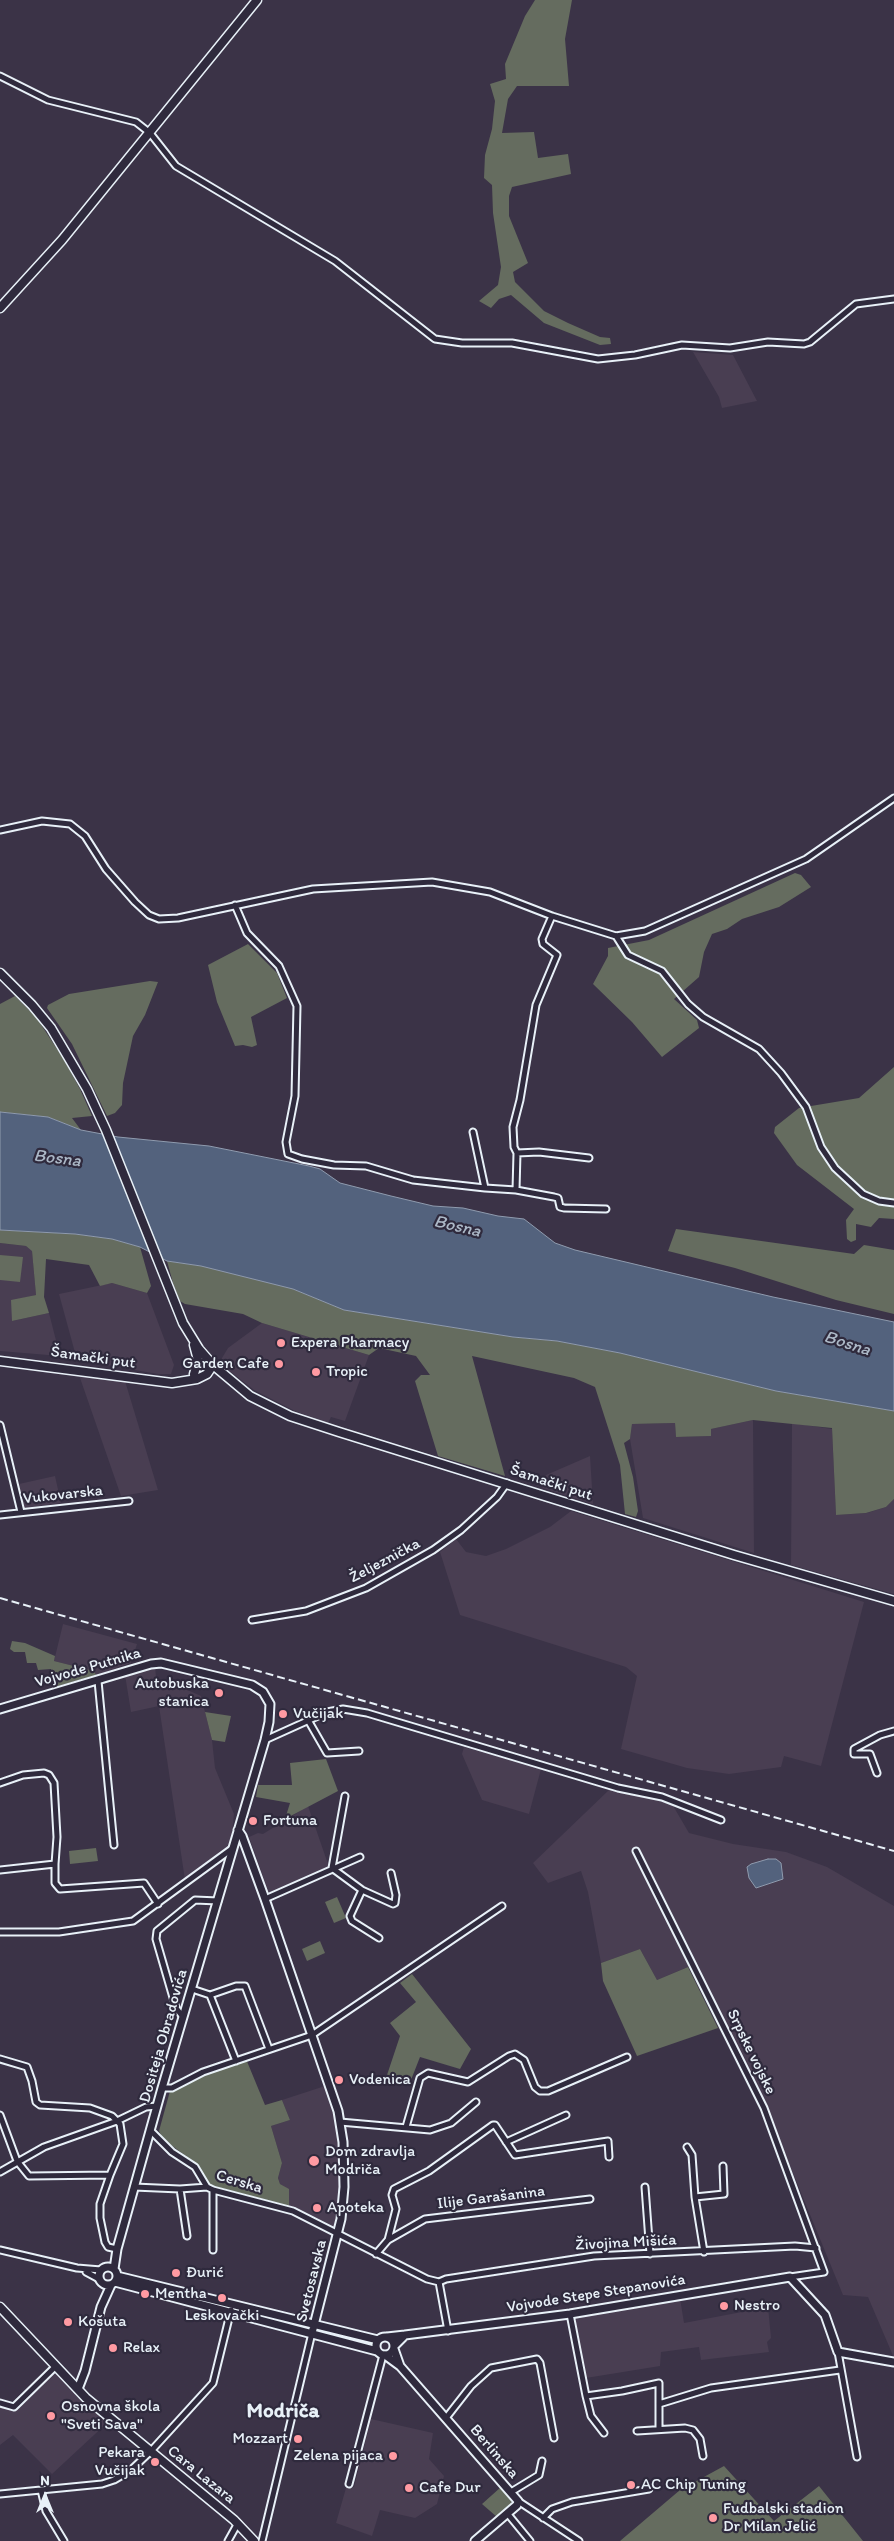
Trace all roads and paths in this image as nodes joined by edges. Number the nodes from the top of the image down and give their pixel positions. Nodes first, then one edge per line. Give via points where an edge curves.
1 (257, 0) edge
2 (0, 76) edge
3 (150, 133) junction
4 (894, 299) edge
5 (0, 308) edge
6 (894, 798) edge
7 (0, 830) edge
8 (235, 905) junction
9 (552, 916) junction
10 (616, 936) junction
11 (0, 973) edge
12 (473, 1132) dead end
13 (517, 1153) junction
14 (589, 1158) dead end
15 (485, 1188) junction
16 (516, 1190) junction
17 (894, 1203) edge
18 (606, 1209) dead end
19 (192, 1338) junction
20 (0, 1361) edge
21 (213, 1365) junction
22 (194, 1374) junction
23 (182, 1382) junction
24 (0, 1425) edge
25 (507, 1483) junction
26 (129, 1501) dead end
27 (21, 1512) junction
28 (0, 1515) edge
29 (894, 1600) edge
30 (252, 1620) dead end
31 (98, 1681) junction
32 (0, 1709) edge
33 (308, 1720) junction
34 (894, 1731) edge
35 (265, 1740) junction
36 (359, 1751) dead end
37 (877, 1774) dead end
38 (0, 1782) edge
39 (345, 1796) dead end
40 (722, 1820) dead end
41 (238, 1830) junction
42 (114, 1845) dead end
43 (232, 1848) junction
44 (636, 1852) dead end
45 (360, 1857) dead end
46 (54, 1864) junction
47 (332, 1868) junction
48 (0, 1870) edge
49 (391, 1873) dead end
50 (362, 1890) junction
51 (266, 1900) junction
52 (218, 1901) junction
53 (158, 1904) junction
54 (502, 1906) dead end
55 (0, 1932) edge
56 (379, 1938) dead end
57 (192, 1989) junction
58 (210, 1995) junction
59 (183, 2017) junction
60 (312, 2035) junction
61 (269, 2049) junction
62 (627, 2057) dead end
63 (0, 2059) edge
64 (236, 2061) junction
65 (162, 2088) junction
66 (476, 2102) dead end
67 (157, 2106) junction
68 (0, 2115) edge
69 (566, 2115) dead end
70 (118, 2121) junction
71 (340, 2122) junction
72 (406, 2127) junction
73 (150, 2130) junction
74 (506, 2142) junction
75 (688, 2147) dead end
76 (609, 2157) dead end
77 (17, 2161) junction
78 (722, 2166) dead end
79 (0, 2172) edge
80 (110, 2175) junction
81 (134, 2187) junction
82 (207, 2187) junction
83 (645, 2187) dead end
84 (180, 2189) junction
85 (213, 2190) junction
86 (695, 2197) junction
87 (590, 2199) dead end
88 (338, 2235) junction
89 (187, 2236) dead end
90 (388, 2240) junction
91 (816, 2248) junction
92 (117, 2249) junction
93 (0, 2250) edge
94 (213, 2250) dead end
95 (704, 2252) junction
96 (376, 2254) junction
97 (650, 2254) junction
98 (76, 2268) junction
99 (111, 2275) junction
100 (790, 2277) junction
101 (101, 2281) junction
102 (439, 2282) junction
103 (0, 2307) edge
104 (101, 2307) junction
105 (231, 2309) junction
106 (570, 2314) junction
107 (313, 2329) junction
108 (448, 2331) junction
109 (405, 2335) junction
110 (387, 2338) junction
111 (378, 2340) junction
112 (394, 2348) junction
113 (838, 2352) junction
114 (382, 2354) junction
115 (894, 2362) edge
116 (56, 2366) junction
117 (400, 2366) junction
118 (840, 2370) junction
119 (78, 2389) junction
120 (586, 2396) junction
121 (0, 2402) edge
122 (659, 2404) junction
123 (446, 2418) junction
124 (659, 2429) junction
125 (637, 2431) dead end
126 (604, 2433) dead end
127 (554, 2438) dead end
128 (151, 2451) junction
129 (703, 2456) dead end
130 (857, 2456) dead end
131 (542, 2461) dead end
132 (349, 2484) dead end
133 (41, 2490) junction
134 (649, 2490) dead end
135 (511, 2492) junction
136 (0, 2494) edge
137 (518, 2501) junction
138 (507, 2513) junction
139 (543, 2518) junction
140 (238, 2523) junction
141 (64, 2541) edge
142 (228, 2541) edge
143 (254, 2541) edge
144 (262, 2541) edge
145 (476, 2541) edge
146 (530, 2541) edge
147 (579, 2541) edge

1 - 3 main road
2 - 3 street via 48,100 136,122
3 - 4 street via 176,166 335,261 435,338 462,343 512,343 598,359 682,345 730,348 768,342 804,344 856,304
3 - 5 main road via 62,240
6 - 10 street via 806,859 644,931
7 - 8 street via 42,821 70,824 85,836 106,869 135,902 149,915 159,919
8 - 9 street via 313,889 432,882 490,892
8 - 15 street via 247,933 279,966 297,1006 295,1096 286,1142 288,1154 334,1165 366,1166 413,1180
9 - 10 street
9 - 13 street via 542,939 543,944 558,955 536,1006 513,1127
10 - 17 street via 628,955 662,970 688,1004 703,1017 759,1049 806,1107 822,1147 835,1168 863,1194
11 - 19 main road via 51,1028 69,1056 106,1130 175,1308
12 - 15 street
13 - 14 street via 539,1152
13 - 16 street
15 - 16 street
16 - 18 street via 558,1198 560,1207 564,1208
19 - 21 main road
19 - 22 main road via 198,1360
20 - 23 main road, Šamački put
21 - 22 main road via 203,1366
21 - 23 main road, Šamački put via 203,1376
21 - 25 main road, Šamački put via 250,1396 290,1416
22 - 23 main road
24 - 27 street
25 - 29 main road, Šamački put via 734,1555
25 - 30 street, Željeznička via 497,1497 461,1530 366,1588 306,1611
26 - 27 street, Vukovarska
27 - 28 street, Vukovarska
31 - 32 street, Vojvode Putnika
31 - 35 street, Vojvode Putnika via 161,1663 243,1682 258,1688 270,1704
31 - 42 street
33 - 35 street
33 - 36 street via 327,1753
33 - 40 street via 342,1709 367,1713 618,1788 662,1797
34 - 37 street via 880,1734 854,1749 854,1754 870,1754
35 - 41 street, Dositeja Obradovića
38 - 46 street via 22,1775 49,1775 54,1783 57,1837
39 - 47 street
41 - 43 street, Dositeja Obradovića
41 - 51 street, Svetosavska
43 - 52 street, Dositeja Obradovića
43 - 53 street
44 - 91 street, Srpske vojske via 764,2108
45 - 47 street
46 - 48 street
46 - 53 street via 55,1883 60,1889 144,1883
47 - 50 street
47 - 51 street
49 - 50 street via 395,1903
50 - 56 street via 350,1916 352,1921
51 - 60 street, Svetosavska
52 - 57 street, Dositeja Obradovića
52 - 59 street via 195,1900 157,1931 156,1939 176,2008
53 - 55 street via 133,1921 104,1927 59,1932
54 - 60 street
57 - 58 street
57 - 59 street, Dositeja Obradovića
58 - 61 street via 244,1986
58 - 64 street
59 - 65 street, Dositeja Obradovića
60 - 61 street
60 - 71 street, Svetosavska
61 - 64 street
62 - 72 street via 548,2091 535,2088 524,2060 515,2054 468,2082 428,2073 420,2078
63 - 70 street via 27,2067 36,2102 40,2105 90,2108
64 - 65 street via 202,2072 172,2088
65 - 67 street, Dositeja Obradovića
66 - 72 street via 446,2126 420,2131
67 - 70 street via 146,2107
67 - 73 street, Dositeja Obradovića
68 - 77 street
69 - 74 street
70 - 77 street via 44,2147
70 - 80 street via 123,2144
71 - 72 street
71 - 88 street, Svetosavska via 344,2187
73 - 81 street, Dositeja Obradovića
73 - 82 street, Cerska via 172,2152 195,2167
74 - 76 street via 516,2155 608,2141
74 - 90 street via 493,2125 429,2171 394,2189 392,2195 396,2210
75 - 86 street via 692,2155
77 - 79 street
77 - 80 street via 29,2176
78 - 86 street via 724,2194
80 - 92 street via 100,2204 100,2218 105,2242 108,2247
81 - 84 street
81 - 92 street, Dositeja Obradovića
82 - 84 street
82 - 85 street, Cerska
83 - 97 street
84 - 89 street
85 - 88 street, Cerska via 293,2211
85 - 94 street
86 - 95 street
87 - 90 street, Ilije Garašanina via 425,2219
88 - 96 street
88 - 107 street, Svetosavska
90 - 96 street, Ilije Garašanina
91 - 95 street, Živojina Mišića via 795,2246
91 - 100 street, Srpske vojske via 824,2272
92 - 99 street, Dositeja Obradovića
93 - 98 street
95 - 97 street, Živojina Mišića
96 - 102 street
97 - 102 street, Živojina Mišića via 564,2259
98 - 99 street
98 - 101 street
99 - 101 street
99 - 101 street, Dositeja Obradovića
99 - 104 street, Dositeja Obradovića
99 - 105 street
100 - 106 street, Vojvode Stepe Stepanovića
100 - 113 street via 825,2316
101 - 104 street, Dositeja Obradovića
102 - 108 street
103 - 116 main road, Cara Lazara
104 - 119 street, Dositeja Obradovića
105 - 107 street
105 - 128 street via 213,2382
106 - 108 street, Vojvode Stepe Stepanovića
106 - 120 street
107 - 111 street
107 - 114 street
107 - 144 street, Svetosavska
108 - 109 street, Vojvode Stepe Stepanovića
109 - 110 street, Vojvode Stepe Stepanovića
109 - 112 street
110 - 111 street
110 - 112 street via 392,2340
111 - 114 street via 376,2346
112 - 114 street
112 - 117 street, Berlinska
113 - 115 street
113 - 118 street
114 - 117 street, Berlinska
114 - 132 street
116 - 119 main road, Cara Lazara
116 - 121 street via 14,2407
117 - 123 street, Berlinska
118 - 122 street via 711,2388
118 - 130 street
119 - 128 main road, Cara Lazara
120 - 122 street via 659,2383
120 - 126 street via 591,2416
122 - 124 street
123 - 127 street via 471,2386 491,2368 537,2359
123 - 135 street, Berlinska
124 - 125 street
124 - 129 street via 694,2430 700,2439
128 - 133 street via 131,2470 114,2480
128 - 140 main road, Cara Lazara
131 - 135 street via 539,2475
133 - 136 street
133 - 141 street via 46,2511
134 - 139 street via 572,2502 552,2509
135 - 137 street, Berlinska
137 - 138 street via 517,2506
137 - 139 street, Berlinska
138 - 145 street
138 - 146 street
139 - 147 street, Berlinska
140 - 142 street
140 - 143 main road, Cara Lazara

